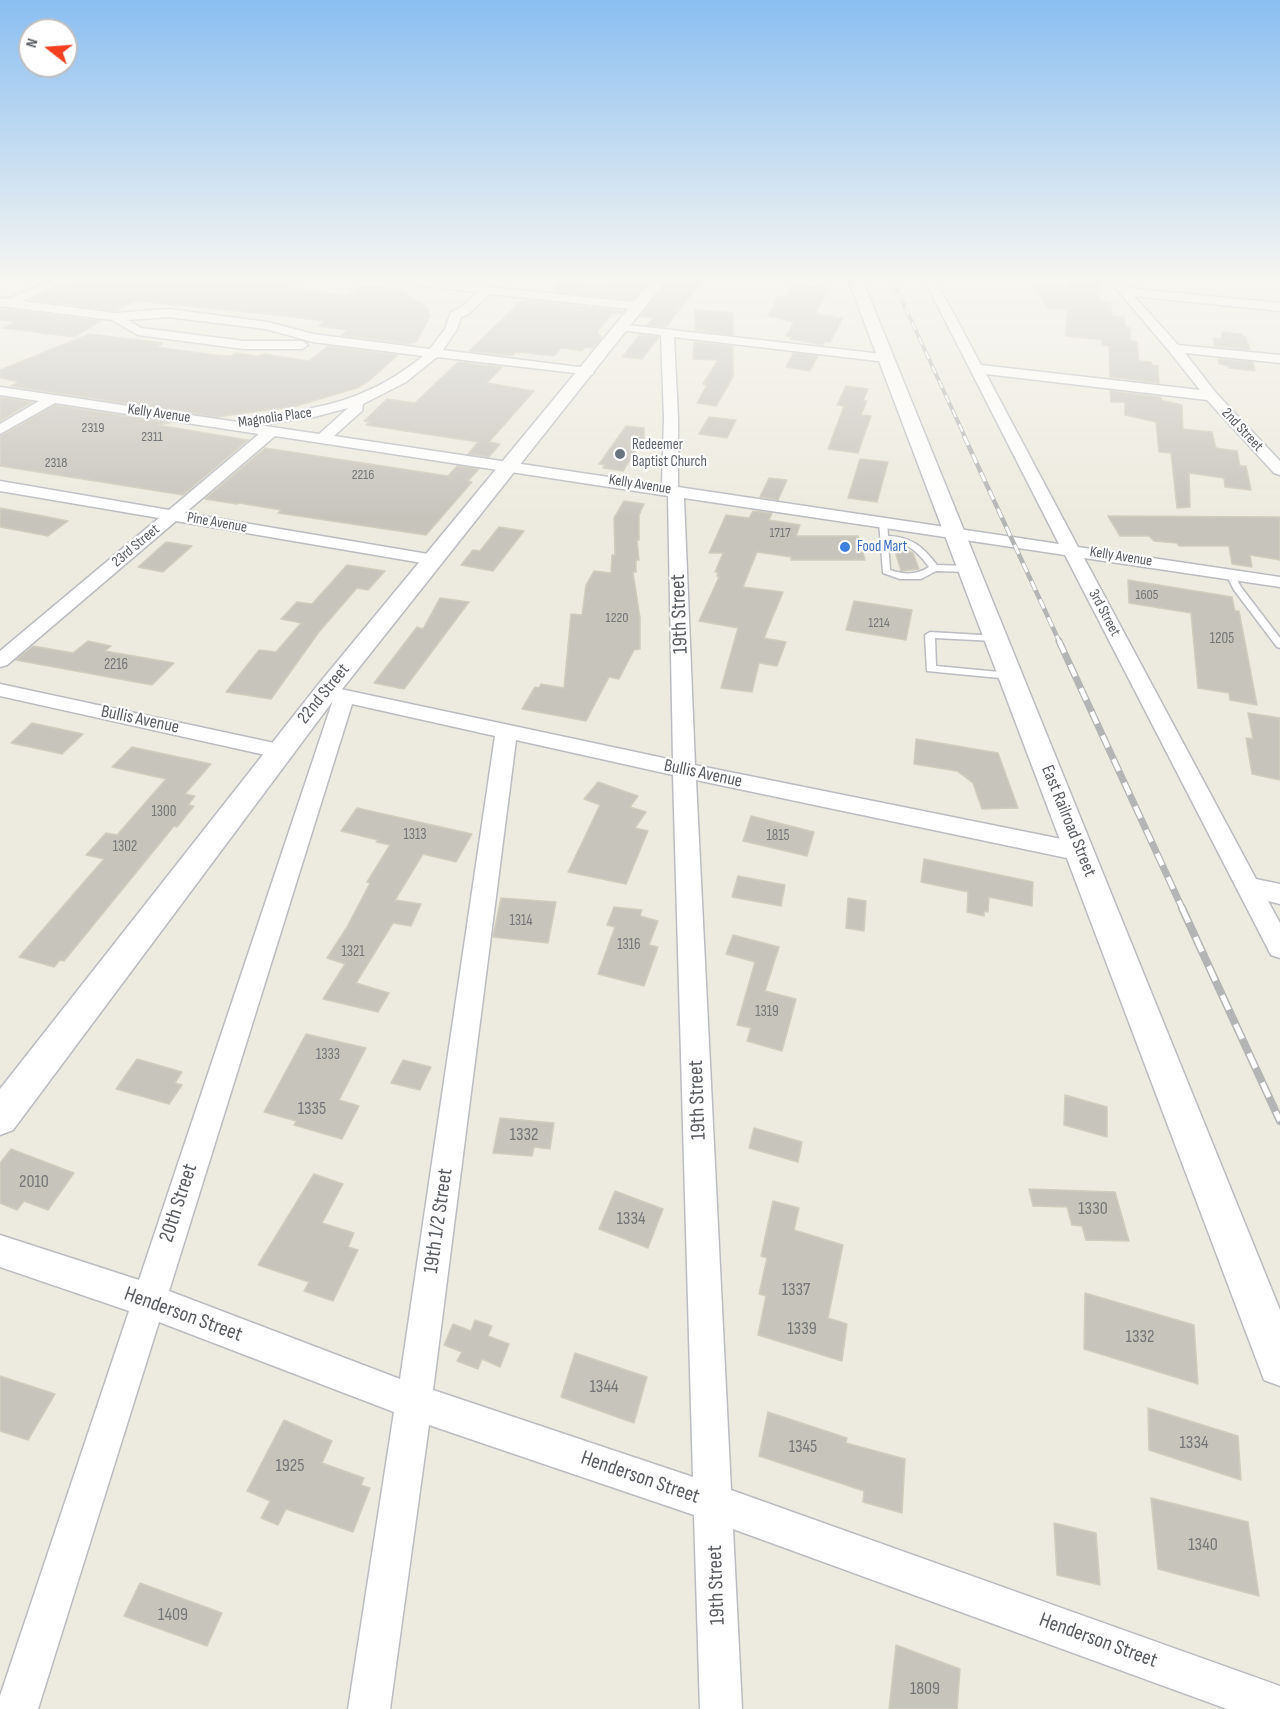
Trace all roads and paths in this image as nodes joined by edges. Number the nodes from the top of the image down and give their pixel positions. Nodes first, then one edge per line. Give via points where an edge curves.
1 (886, 358) edge
2 (426, 359) edge
3 (442, 359) edge
4 (597, 359) edge
5 (668, 359) edge
6 (972, 359) edge
7 (1182, 359) edge
8 (977, 369) junction
9 (583, 376) junction
10 (0, 391) edge
11 (1211, 396) junction
12 (52, 399) junction
13 (356, 402) junction
14 (229, 424) junction
15 (0, 430) edge
16 (272, 431) junction
17 (324, 438) junction
18 (511, 466) junction
19 (1280, 470) edge
20 (0, 486) edge
21 (673, 490) junction
22 (172, 515) junction
23 (883, 530) junction
24 (955, 532) junction
25 (1071, 550) junction
26 (884, 552) junction
27 (895, 552) dead end
28 (434, 560) junction
29 (886, 564) junction
30 (899, 564) dead end
31 (917, 564) dead end
32 (933, 566) junction
33 (968, 569) junction
34 (1230, 574) junction
35 (1280, 582) edge
36 (995, 638) junction
37 (1280, 645) edge
38 (0, 661) edge
39 (1010, 676) junction
40 (0, 690) edge
41 (335, 694) junction
42 (506, 732) junction
43 (279, 750) junction
44 (684, 770) junction
45 (1081, 852) junction
46 (1248, 887) junction
47 (1280, 894) edge
48 (1280, 948) edge
49 (0, 1118) edge
50 (0, 1251) edge
51 (147, 1300) junction
52 (1280, 1364) edge
53 (414, 1402) junction
54 (714, 1503) junction
55 (1280, 1707) edge
56 (17, 1709) edge
57 (369, 1709) edge
58 (722, 1709) edge

1 - 24 street, East Railroad Street
2 - 13 street, Magnolia Place via 396,383
3 - 9 street
4 - 9 street, 22nd Street
5 - 21 street, 19th Street
6 - 8 street, 3rd Street
7 - 11 street, 2nd Street
8 - 11 street
8 - 25 street, 3rd Street
9 - 18 street, 22nd Street
10 - 12 street, Kelly Avenue
11 - 19 street, 2nd Street
12 - 14 street, Kelly Avenue
12 - 15 street
13 - 14 street, Magnolia Place via 286,418
13 - 17 street, Magnolia Place via 357,408
14 - 16 street, Kelly Avenue
16 - 17 street, Kelly Avenue
16 - 22 street, 23rd Street
17 - 18 street, Kelly Avenue
18 - 21 street, Kelly Avenue
18 - 28 street, 22nd Street
20 - 22 street, Pine Avenue
21 - 23 street, Kelly Avenue
21 - 44 street, 19th Street
22 - 28 street, Pine Avenue
22 - 38 street, 23rd Street
23 - 24 street, Kelly Avenue
23 - 26 lane
23 - 32 lane via 919,547 918,553
24 - 25 street, Kelly Avenue
24 - 33 street, East Railroad Street
25 - 34 street, Kelly Avenue
25 - 46 street, 3rd Street
26 - 27 lane
26 - 29 lane
28 - 41 street, 22nd Street
29 - 30 lane
29 - 32 lane via 886,571 900,576 921,576
31 - 32 lane
32 - 33 lane
33 - 36 street, East Railroad Street
34 - 35 street, Kelly Avenue
34 - 37 lane
36 - 39 street, East Railroad Street
36 - 39 lane via 930,634 931,669
39 - 45 street, East Railroad Street
40 - 43 street, Bullis Avenue
41 - 42 street, Bullis Avenue
41 - 43 street, 22nd Street
41 - 51 street, 20th Street
42 - 44 street, Bullis Avenue
42 - 53 street, 19th 1/2 Street
43 - 49 street, 22nd Street
44 - 45 street, Bullis Avenue
44 - 54 street, 19th Street
45 - 52 street, East Railroad Street
46 - 47 street
46 - 48 street, 3rd Street
50 - 51 street, Henderson Street
51 - 53 street, Henderson Street
51 - 56 street, 20th Street
53 - 54 street, Henderson Street
53 - 57 street, 19th 1/2 Street
54 - 55 street, Henderson Street
54 - 58 street, 19th Street

